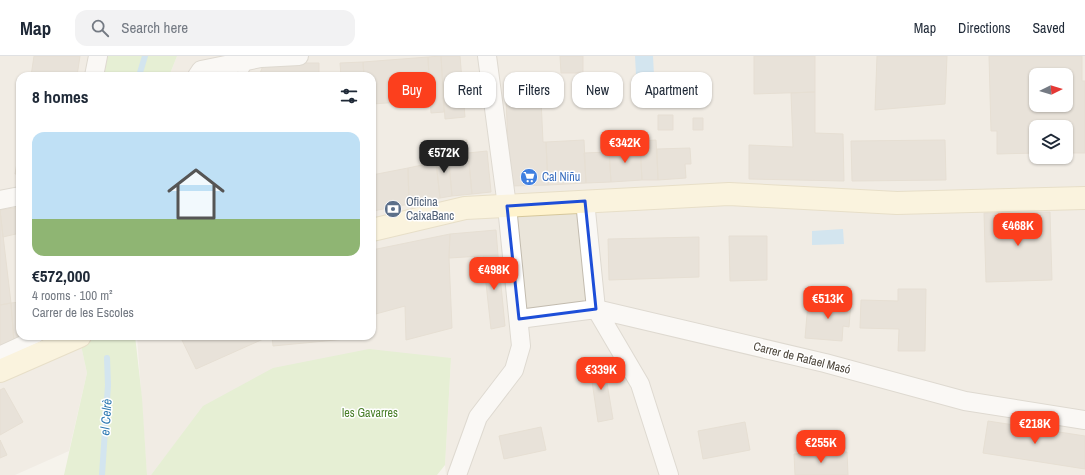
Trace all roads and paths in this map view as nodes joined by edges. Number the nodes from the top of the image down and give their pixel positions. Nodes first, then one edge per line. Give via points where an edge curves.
1 (98, 56) edge
2 (299, 56) edge
3 (487, 56) edge
4 (245, 68) edge
5 (95, 72) edge
6 (200, 72) edge
7 (16, 197) edge
8 (1085, 198) edge
9 (0, 200) edge
10 (585, 201) junction
11 (507, 206) junction
12 (376, 229) edge
13 (596, 309) junction
14 (519, 319) junction
15 (28, 340) edge
16 (71, 340) edge
17 (0, 353) edge
18 (0, 371) edge
19 (1085, 420) edge
20 (457, 475) edge
21 (669, 475) edge

1 - 5 street
2 - 4 street via 260,58
3 - 11 street
4 - 6 street
7 - 9 street
8 - 10 main road via 897,203 729,194
10 - 11 main road
10 - 13 street
11 - 12 main road via 465,208
11 - 14 street
13 - 14 street, Carrer de Rafael Masó
13 - 19 street, Carrer de Rafael Masó via 825,363 965,401
13 - 21 street via 640,384
14 - 20 street via 521,346 514,370 478,416
15 - 17 street
16 - 18 main road

